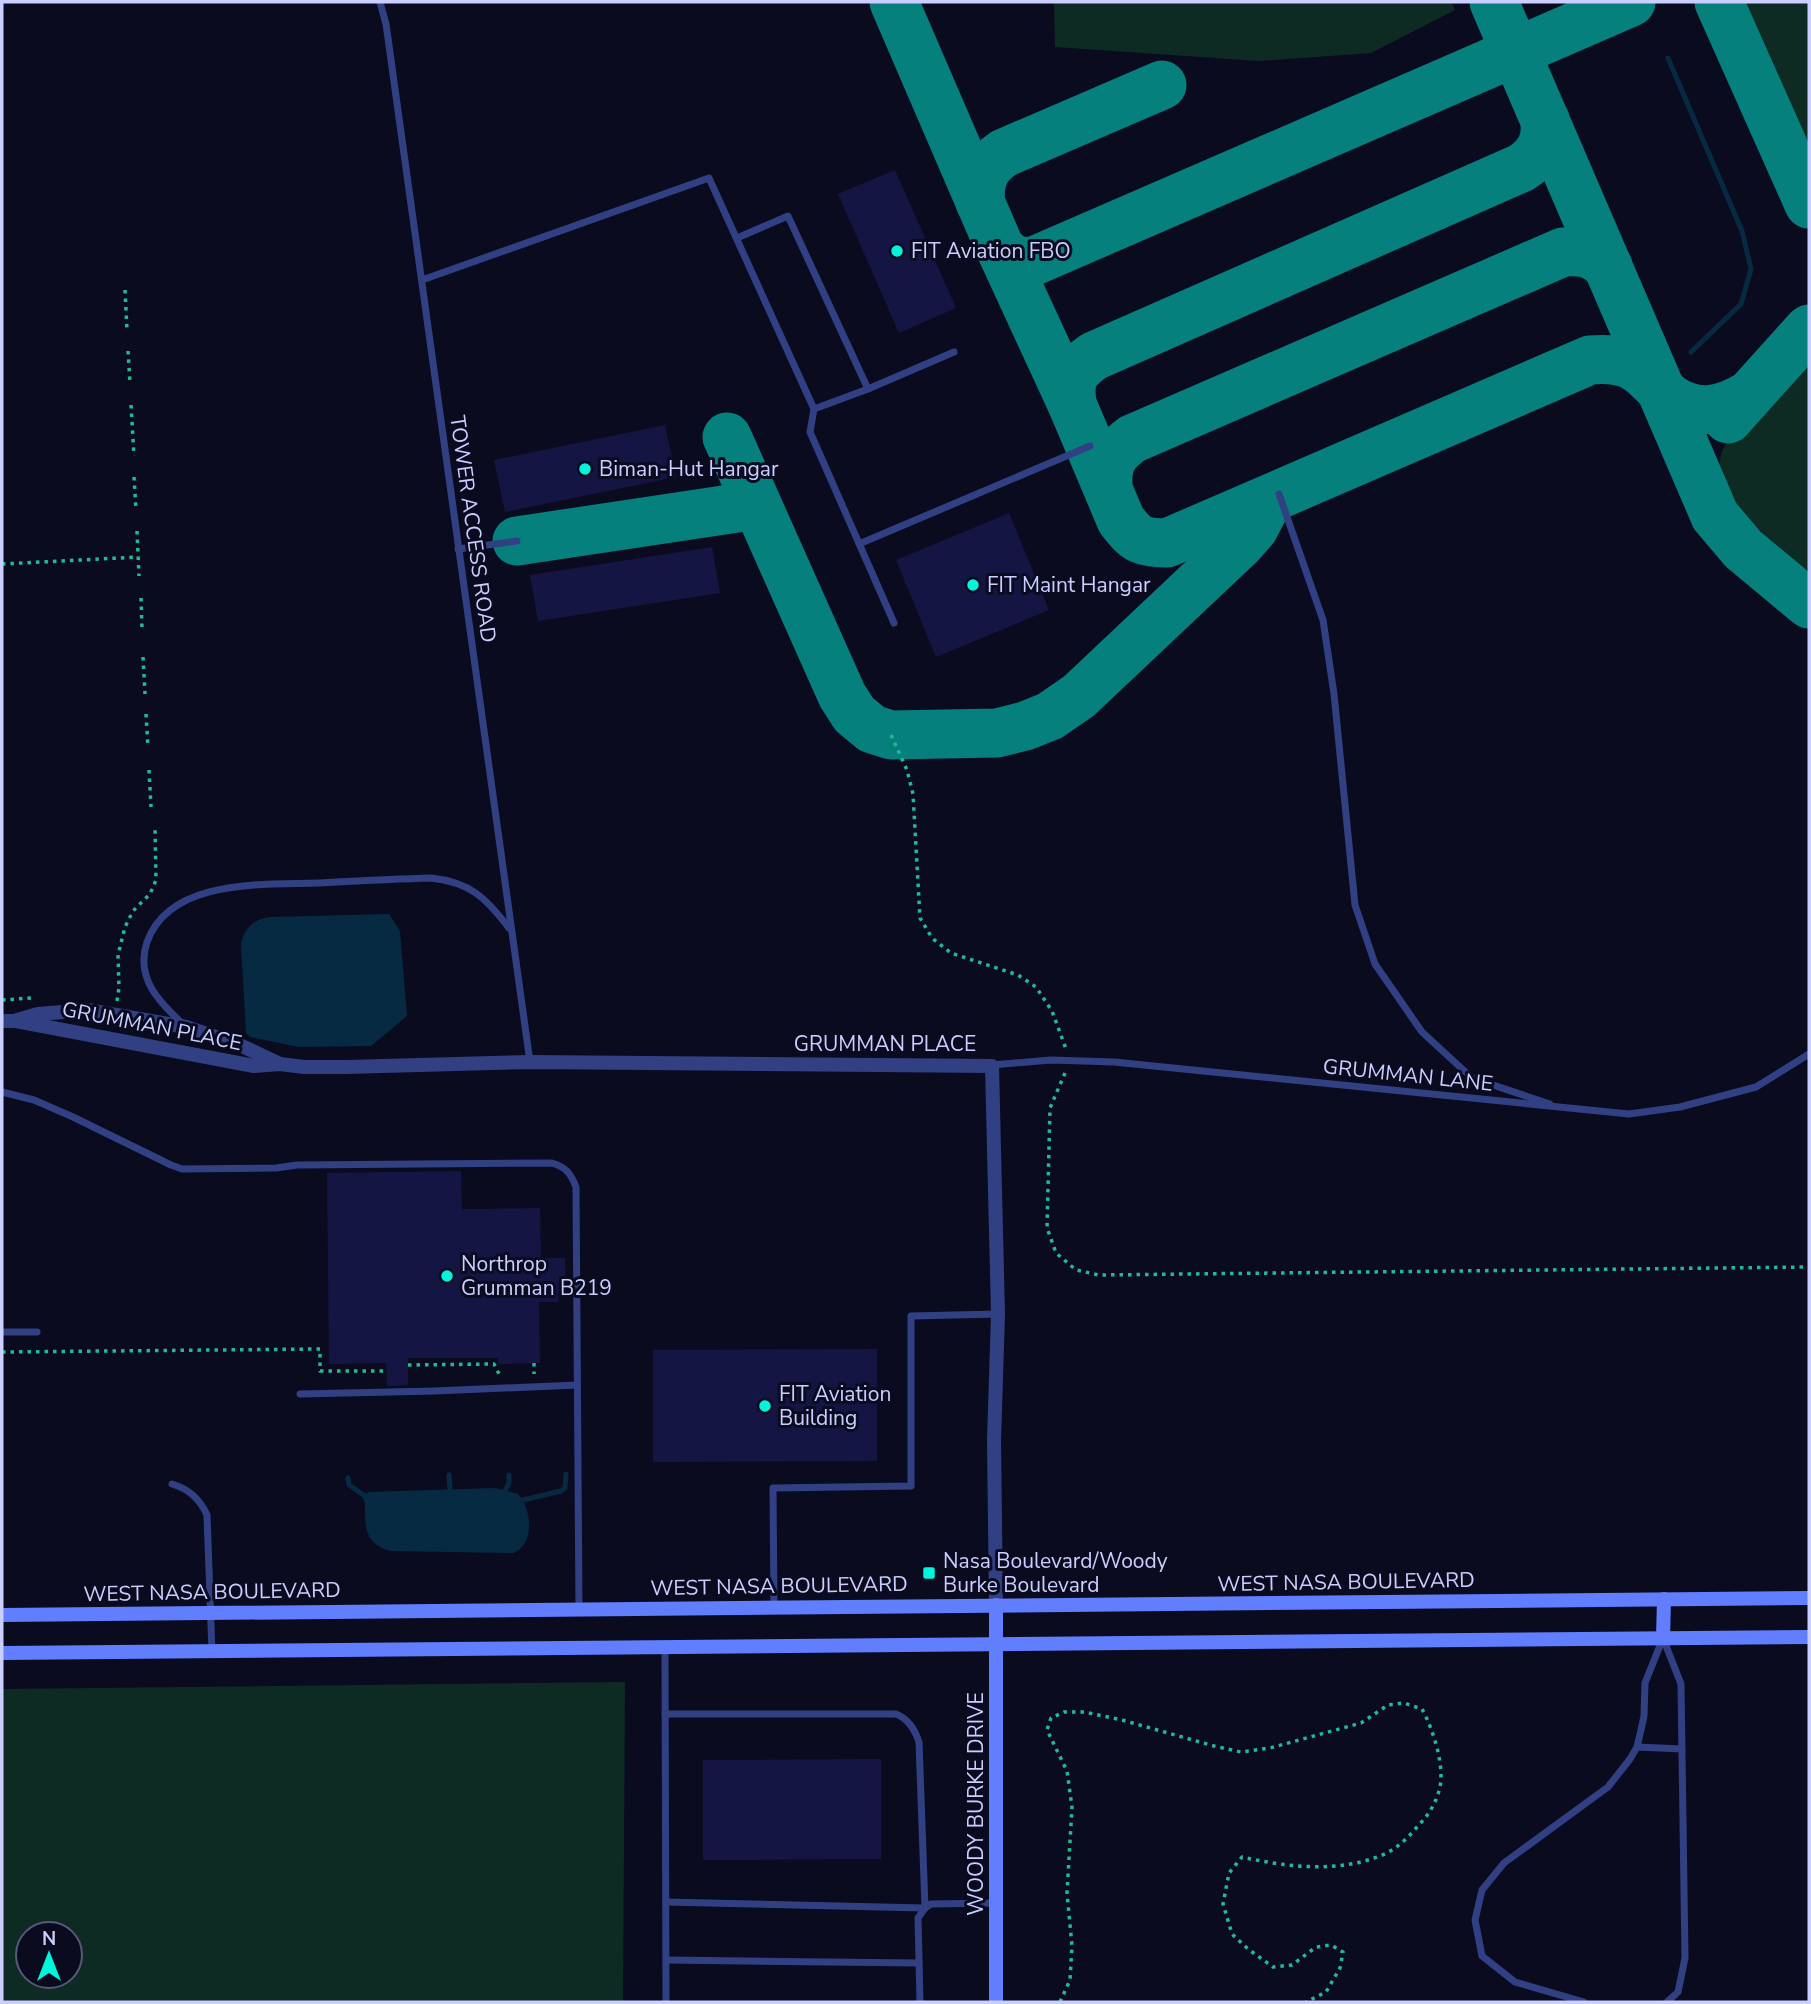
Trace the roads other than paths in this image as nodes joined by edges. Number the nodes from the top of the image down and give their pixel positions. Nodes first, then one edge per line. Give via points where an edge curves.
1 (380, 2) edge
2 (737, 238) junction
3 (422, 280) junction
4 (954, 352) dead end
5 (868, 389) junction
6 (814, 409) junction
7 (1090, 446) dead end
8 (1279, 494) dead end
9 (517, 541) dead end
10 (859, 544) junction
11 (458, 549) junction
12 (894, 623) dead end
13 (510, 929) junction
14 (9, 1021) edge
15 (186, 1027) junction
16 (1809, 1054) edge
17 (530, 1062) junction
18 (280, 1064) junction
19 (992, 1066) junction
20 (2, 1093) edge
21 (1564, 1109) junction
22 (998, 1314) junction
23 (2, 1332) edge
24 (37, 1332) dead end
25 (577, 1385) junction
26 (300, 1394) dead end
27 (172, 1484) dead end
28 (1809, 1598) edge
29 (1664, 1600) junction
30 (996, 1605) junction
31 (774, 1608) junction
32 (579, 1609) junction
33 (211, 1613) junction
34 (2, 1615) edge
35 (1809, 1637) edge
36 (1663, 1638) junction
37 (997, 1644) junction
38 (665, 1647) junction
39 (212, 1652) junction
40 (2, 1653) edge
41 (665, 1714) junction
42 (1637, 1747) junction
43 (1682, 1749) junction
44 (666, 1902) junction
45 (996, 1903) junction
46 (925, 1908) junction
47 (667, 1960) junction
48 (919, 1963) junction
49 (666, 2002) edge
50 (920, 2002) edge
51 (996, 2002) edge
52 (1584, 2002) edge
53 (1667, 2002) edge

1 - 3 lane, TOWER ACCESS ROAD
2 - 3 lane via 709,178
2 - 5 lane via 788,216
2 - 6 lane
3 - 11 lane, TOWER ACCESS ROAD
4 - 5 lane
5 - 6 lane
6 - 10 lane via 810,432
7 - 10 lane
8 - 21 lane via 1323,620 1355,905 1375,964 1422,1032 1472,1078
9 - 11 lane
10 - 12 lane
11 - 13 lane, TOWER ACCESS ROAD
13 - 15 lane via 490,903 446,879 234,887 199,895 170,910 157,923 145,948 146,978 152,991
13 - 17 lane, TOWER ACCESS ROAD
14 - 15 street, GRUMMAN PLACE via 88,1010
14 - 18 street, GRUMMAN PLACE via 254,1066
15 - 18 street, GRUMMAN PLACE
16 - 21 lane, GRUMMAN LANE via 1756,1087 1680,1107 1629,1114
17 - 18 street, GRUMMAN PLACE via 346,1067
17 - 19 street, GRUMMAN PLACE
19 - 21 lane, GRUMMAN LANE via 1051,1060 1114,1062
19 - 22 street, GRUMMAN PLACE
20 - 25 lane via 34,1100 182,1169 562,1166 576,1187
22 - 30 street, GRUMMAN PLACE
22 - 31 lane via 911,1316 912,1486 773,1488
23 - 24 lane
25 - 26 lane
25 - 32 lane
27 - 33 lane via 194,1496 207,1515
28 - 29 main road, WEST NASA BOULEVARD
29 - 30 main road, WEST NASA BOULEVARD
29 - 36 main road
30 - 31 main road, WEST NASA BOULEVARD
30 - 37 main road, WOODY BURKE DRIVE
31 - 32 main road, WEST NASA BOULEVARD
32 - 33 main road, WEST NASA BOULEVARD
33 - 34 main road, WEST NASA BOULEVARD
33 - 39 lane
35 - 36 main road
36 - 37 main road
36 - 42 lane via 1645,1682
36 - 43 lane via 1681,1684
37 - 38 main road
37 - 45 main road, WOODY BURKE DRIVE
38 - 39 main road
38 - 41 lane
39 - 40 main road
41 - 44 lane
41 - 46 lane via 904,1717 919,1742
42 - 43 lane
42 - 52 lane via 1608,1787 1504,1863 1482,1890 1475,1920 1482,1956 1515,1982
43 - 53 lane via 1685,1958 1678,1992
44 - 46 lane
44 - 47 lane
45 - 46 lane via 931,1904
45 - 51 main road, WOODY BURKE DRIVE
46 - 48 lane via 918,1918
47 - 48 lane
47 - 49 lane
48 - 50 lane

